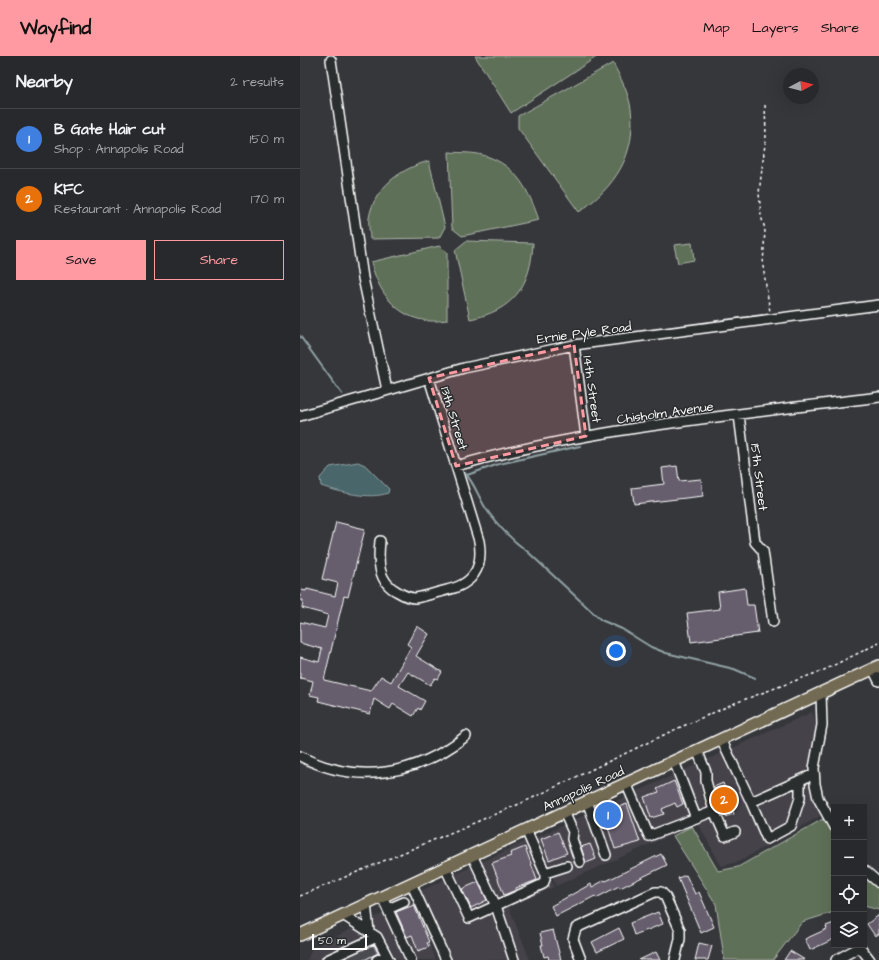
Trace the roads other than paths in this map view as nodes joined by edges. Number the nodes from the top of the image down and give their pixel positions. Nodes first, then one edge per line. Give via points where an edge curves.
1 (331, 60) dead end
2 (879, 305) edge
3 (574, 346) junction
4 (429, 378) junction
5 (387, 390) junction
6 (879, 397) edge
7 (739, 415) junction
8 (300, 416) edge
9 (586, 436) junction
10 (456, 466) junction
11 (380, 541) dead end
12 (773, 622) dead end
13 (876, 667) edge
14 (879, 681) edge
15 (820, 693) junction
16 (466, 736) dead end
17 (721, 739) junction
18 (697, 750) junction
19 (300, 756) edge
20 (674, 761) junction
21 (814, 774) junction
22 (800, 780) junction
23 (626, 783) junction
24 (587, 801) junction
25 (751, 802) junction
26 (714, 811) junction
27 (564, 812) junction
28 (696, 818) junction
29 (831, 822) edge
30 (526, 830) junction
31 (735, 832) dead end
32 (472, 855) junction
33 (606, 855) dead end
34 (580, 862) dead end
35 (567, 866) dead end
36 (445, 868) junction
37 (545, 873) junction
38 (867, 873) edge
39 (411, 883) junction
40 (879, 883) edge
41 (382, 897) junction
42 (404, 902) dead end
43 (366, 904) junction
44 (496, 906) junction
45 (388, 909) junction
46 (343, 915) junction
47 (369, 931) junction
48 (300, 935) edge
49 (377, 937) junction
50 (346, 953) edge
51 (380, 959) edge
52 (411, 960) edge
53 (446, 960) edge
54 (514, 960) edge
55 (581, 960) edge
56 (675, 960) edge
57 (836, 960) edge
58 (870, 960) edge

1 - 5 street via 363,278
2 - 3 street, Ernie Pyle Road
3 - 4 street, Ernie Pyle Road via 508,358
3 - 9 street, 14th Street
4 - 5 street, Ernie Pyle Road
4 - 10 street, 13th Street
5 - 8 street, Ernie Pyle Road
6 - 7 street, Chisholm Avenue
7 - 9 street, Chisholm Avenue
7 - 12 street, 15th Street via 755,542 763,551
9 - 10 street, Chisholm Avenue
10 - 11 street, 13th Street via 481,552 478,567 469,580 453,589 427,596 410,597 403,594 392,589 380,572
13 - 14 street
13 - 15 main road, Annapolis Road
15 - 17 main road, Annapolis Road
15 - 21 street via 822,726
16 - 19 street via 433,758 392,771 365,773 339,770
17 - 18 main road, Annapolis Road
17 - 25 street
18 - 20 main road, Annapolis Road
18 - 26 street via 706,772
20 - 23 main road, Annapolis Road
20 - 28 street
21 - 22 street
21 - 29 street via 818,798
22 - 25 street
22 - 25 street via 800,798 791,826 767,839
23 - 24 main road, Annapolis Road
23 - 28 street via 649,836
24 - 27 main road, Annapolis Road
24 - 33 street
26 - 28 street
26 - 31 street via 725,836
27 - 30 main road, Annapolis Road
27 - 34 street via 573,832 572,839
30 - 32 main road, Annapolis Road
30 - 37 street
32 - 36 main road, Annapolis Road
32 - 44 street
35 - 37 street
36 - 39 main road, Annapolis Road
36 - 44 street via 469,918
37 - 44 street via 543,884
38 - 40 street
39 - 41 main road, Annapolis Road
39 - 53 street
41 - 43 main road, Annapolis Road
41 - 45 street
42 - 45 street
43 - 46 main road, Annapolis Road
43 - 47 street
44 - 54 street
45 - 52 street
46 - 47 street
46 - 48 main road, Annapolis Road
47 - 49 street
49 - 50 street
49 - 51 street
55 - 56 street via 573,939 576,928 660,892 665,896 680,930
57 - 58 street via 860,947

